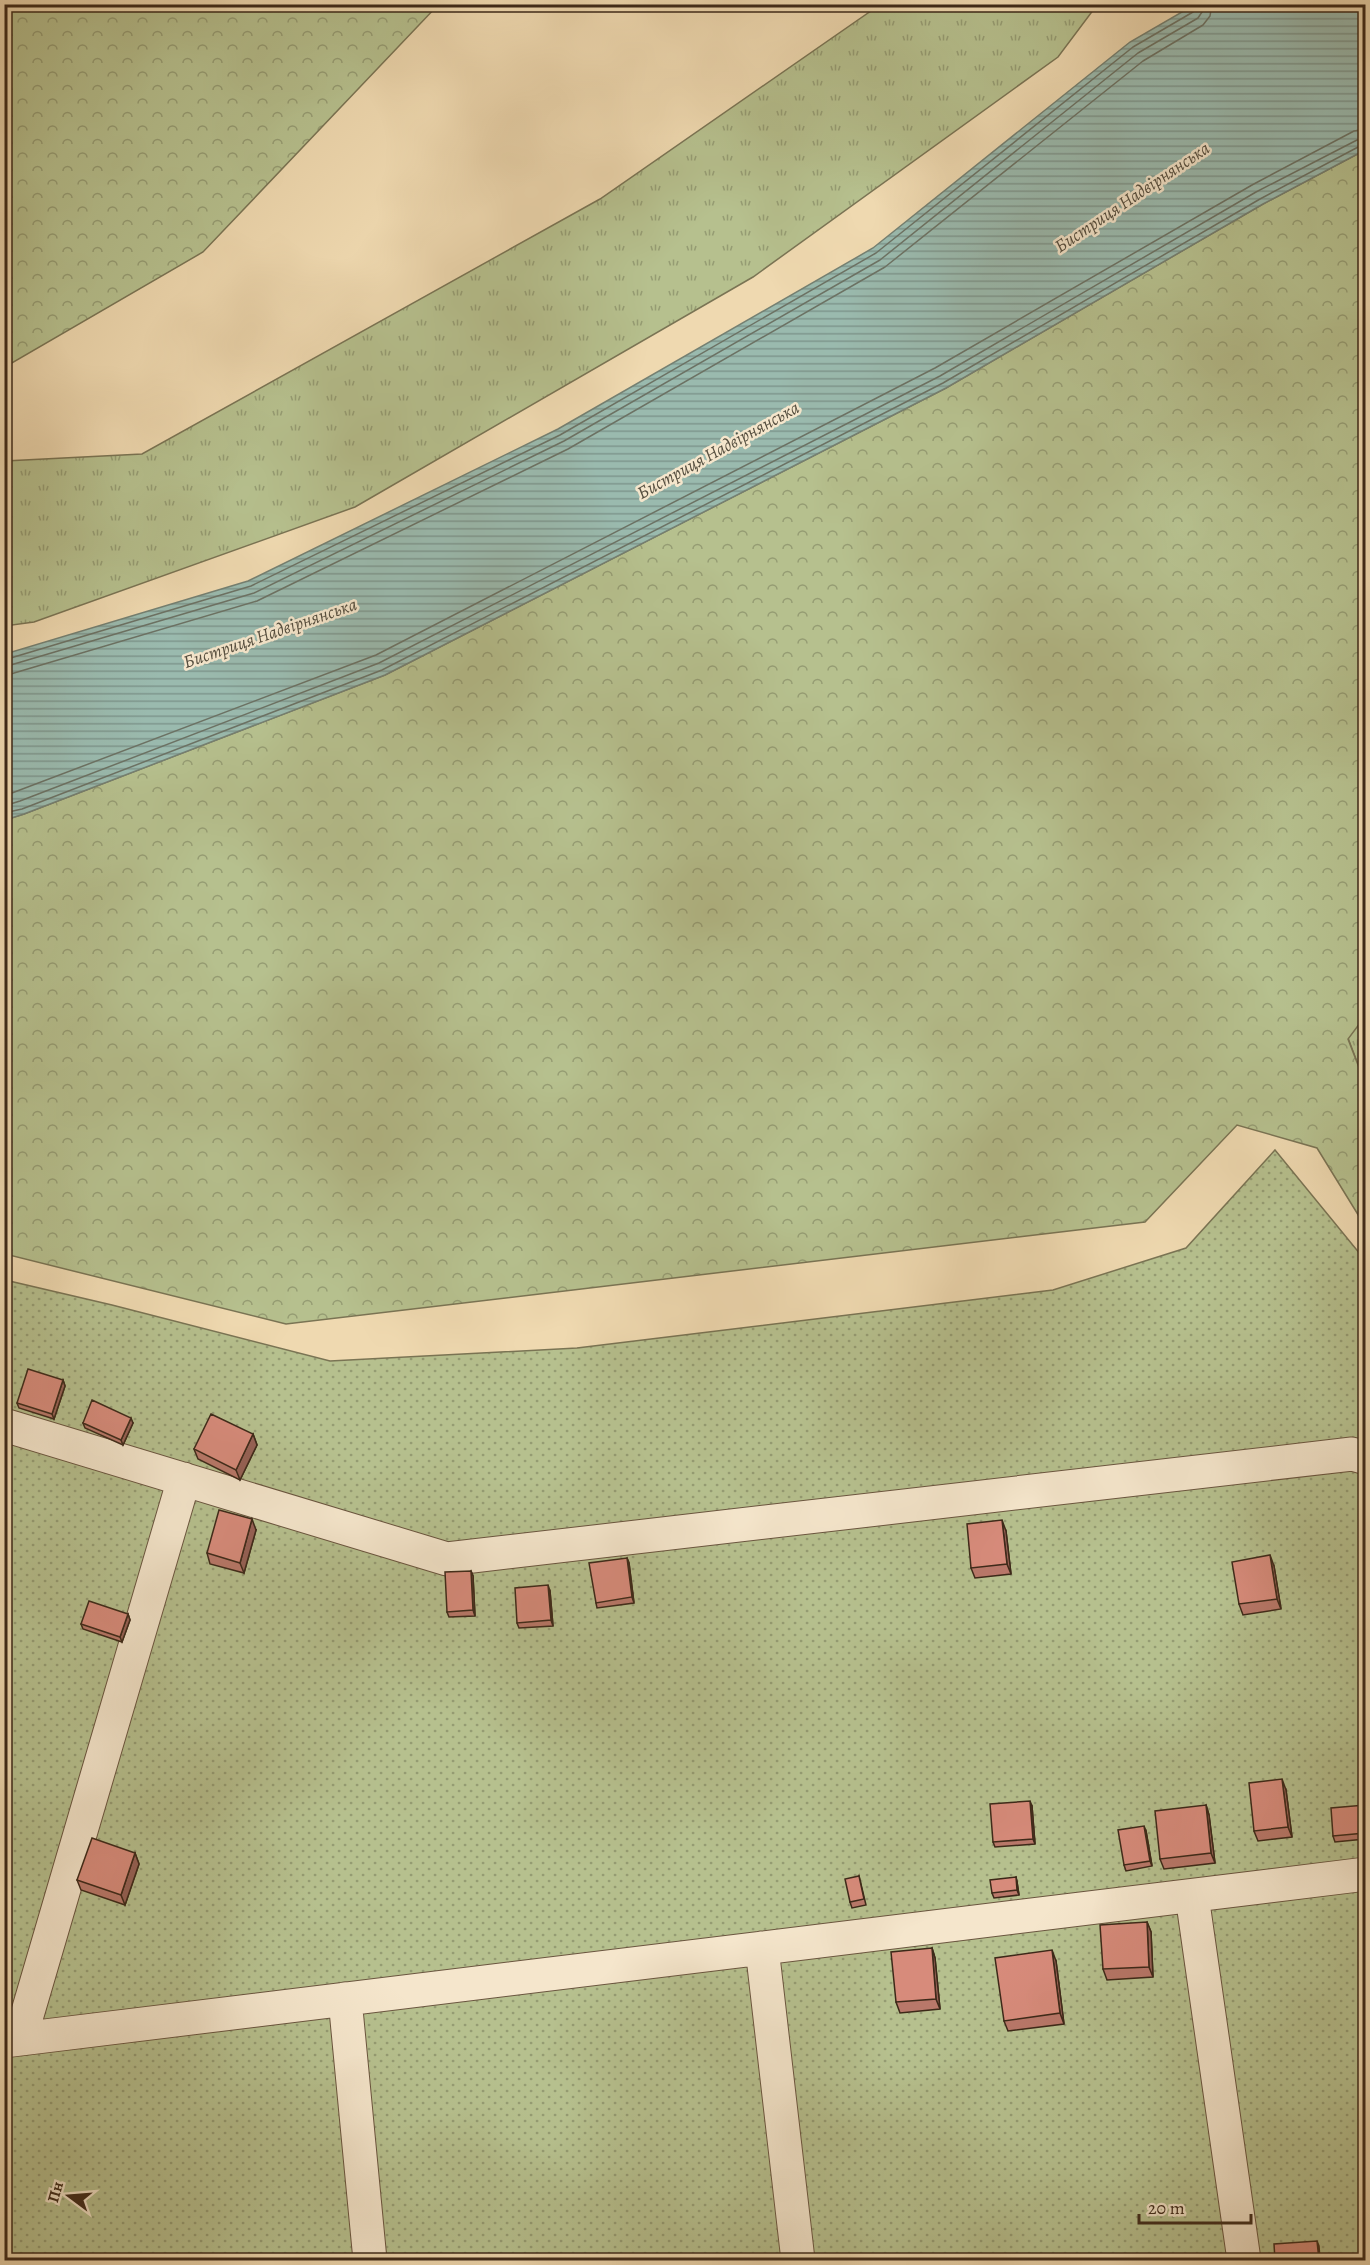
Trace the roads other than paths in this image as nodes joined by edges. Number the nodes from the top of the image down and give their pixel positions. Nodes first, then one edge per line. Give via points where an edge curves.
1 (4, 1425) edge
2 (1365, 1458) edge
3 (184, 1479) junction
4 (1365, 1874) edge
5 (1192, 1896) junction
6 (762, 1948) junction
7 (345, 1999) junction
8 (12, 2040) edge
9 (370, 2260) edge
10 (798, 2260) edge
11 (1244, 2260) edge

1 - 3 street
2 - 3 street via 1352,1454 447,1559
3 - 8 street
4 - 5 street
5 - 6 street
5 - 11 street
6 - 7 street
6 - 10 street
7 - 8 street
7 - 9 street

